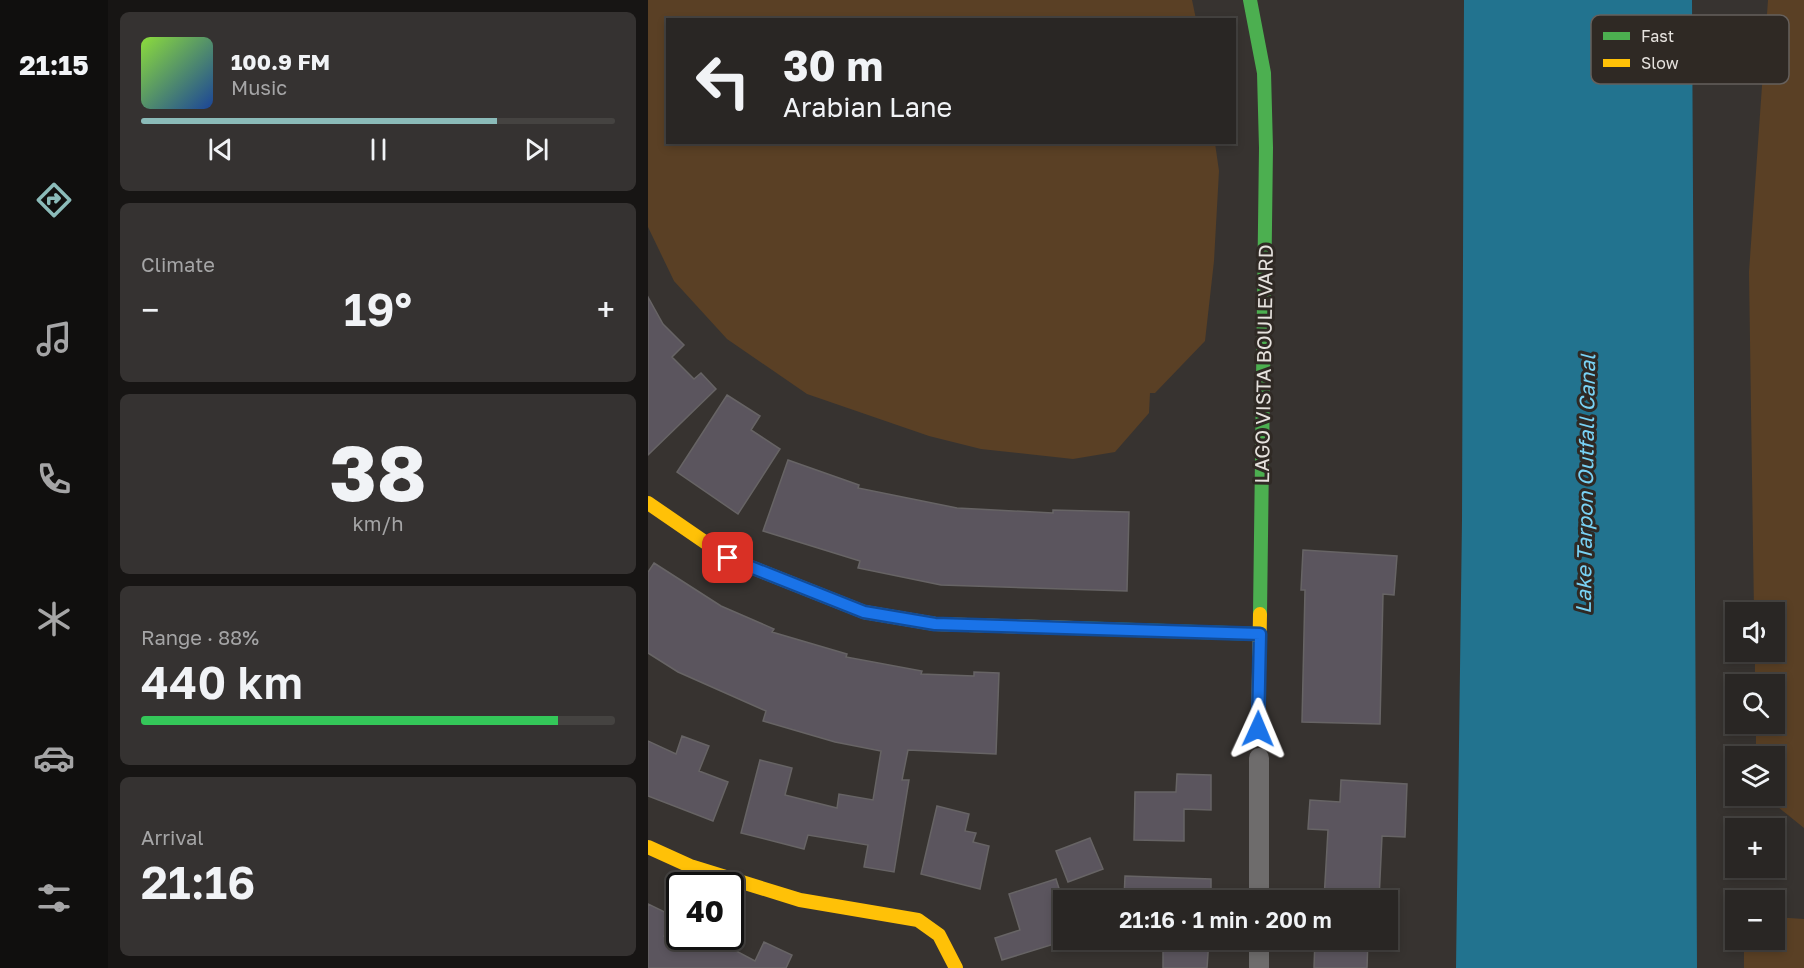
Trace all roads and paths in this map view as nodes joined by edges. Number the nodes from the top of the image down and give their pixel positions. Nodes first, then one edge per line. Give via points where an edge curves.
1 (1250, 0) edge
2 (648, 503) edge
3 (1260, 634) junction
4 (1258, 729) dead end
5 (1259, 758) dead end
6 (648, 847) edge
7 (1259, 890) edge
8 (1259, 950) edge
9 (956, 968) edge
10 (1259, 968) edge

1 - 3 street, LAGO VISTA BOULEVARD via 1264,73 1266,148
2 - 3 street via 728,558 864,612 935,624
3 - 4 street, LAGO VISTA BOULEVARD
5 - 7 street
6 - 9 street via 690,866 800,900 918,920 939,935
8 - 10 street

